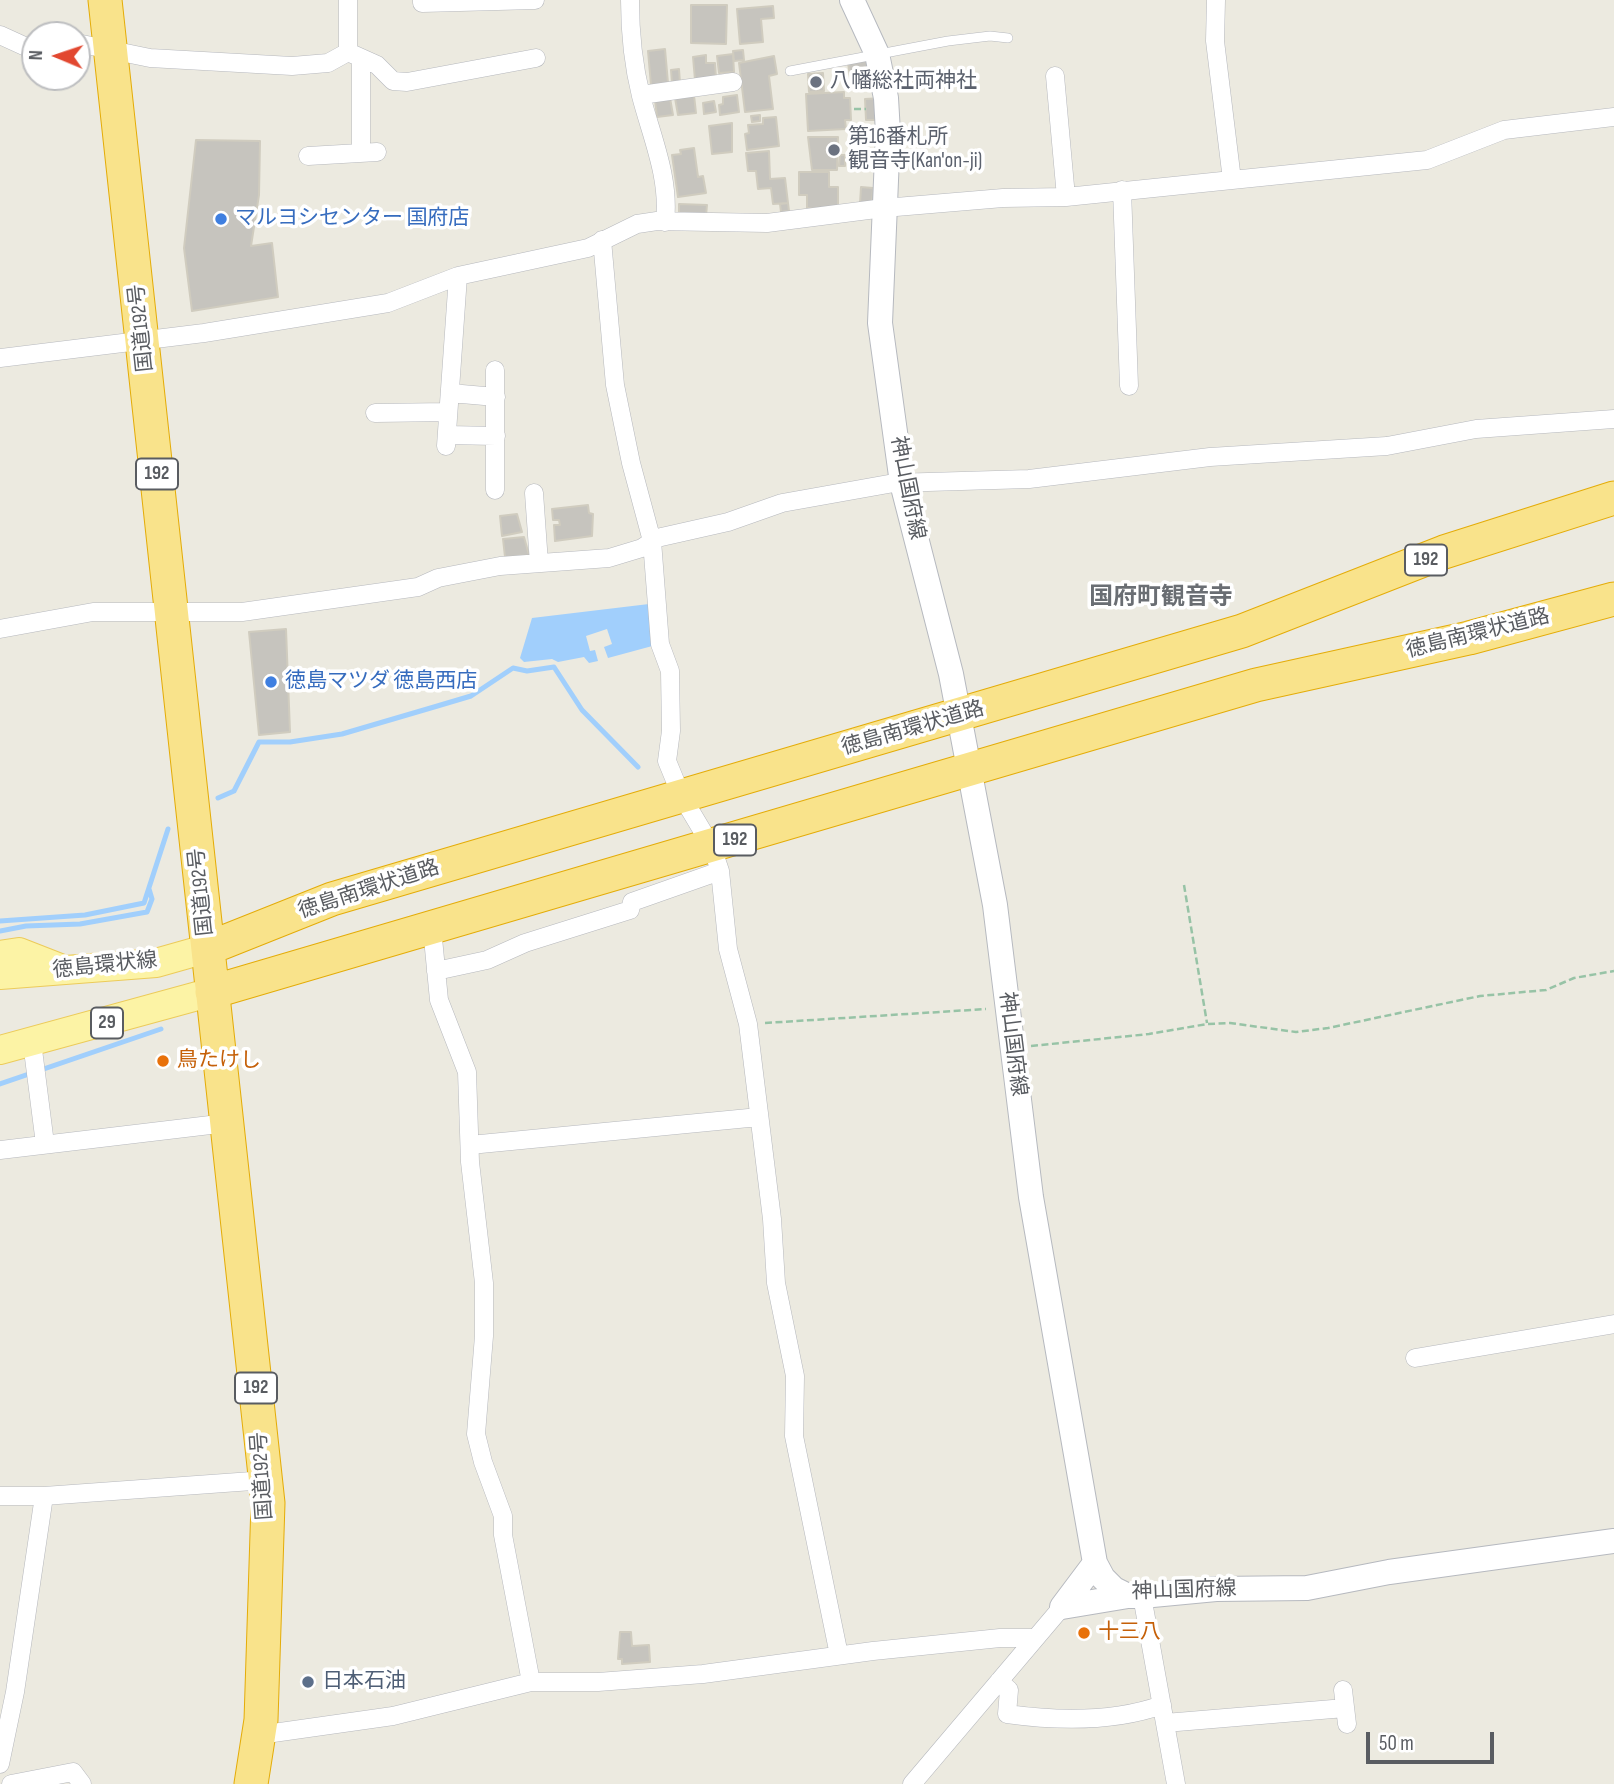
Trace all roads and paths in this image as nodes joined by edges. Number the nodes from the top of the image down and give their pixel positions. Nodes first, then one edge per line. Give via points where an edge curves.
1 (105, 0) edge
2 (348, 0) edge
3 (422, 0) edge
4 (535, 0) edge
5 (630, 0) edge
6 (852, 0) edge
7 (1216, 0) edge
8 (0, 35) edge
9 (1008, 38) dead end
10 (21, 45) edge
11 (91, 46) edge
12 (111, 51) junction
13 (877, 54) junction
14 (354, 55) junction
15 (536, 58) dead end
16 (790, 71) dead end
17 (1055, 76) dead end
18 (733, 82) dead end
19 (641, 95) junction
20 (1614, 117) edge
21 (308, 156) dead end
22 (1232, 180) junction
23 (1122, 190) junction
24 (1066, 197) junction
25 (884, 208) junction
26 (665, 222) junction
27 (602, 240) junction
28 (458, 276) junction
29 (143, 341) junction
30 (0, 358) edge
31 (495, 370) dead end
32 (1129, 386) dead end
33 (450, 393) junction
34 (496, 397) junction
35 (375, 412) dead end
36 (449, 412) junction
37 (1614, 419) edge
38 (496, 436) junction
39 (902, 483) junction
40 (495, 489) dead end
41 (534, 493) dead end
42 (1614, 499) edge
43 (652, 541) junction
44 (539, 563) junction
45 (1614, 599) edge
46 (172, 614) junction
47 (0, 629) edge
48 (959, 716) junction
49 (969, 769) junction
50 (681, 795) junction
51 (716, 859) junction
52 (1184, 885) dead end
53 (432, 928) junction
54 (209, 948) junction
55 (0, 956) edge
56 (67, 971) junction
57 (436, 971) junction
58 (1614, 971) edge
59 (0, 975) edge
60 (212, 992) junction
61 (1007, 1008) junction
62 (748, 1024) junction
63 (1207, 1024) junction
64 (32, 1042) junction
65 (1012, 1047) junction
66 (0, 1050) edge
67 (0, 1062) edge
68 (759, 1116) junction
69 (227, 1123) junction
70 (44, 1144) junction
71 (470, 1145) junction
72 (0, 1150) edge
73 (1614, 1324) edge
74 (1415, 1358) dead end
75 (266, 1479) junction
76 (0, 1496) edge
77 (44, 1496) junction
78 (1614, 1541) edge
79 (1095, 1563) junction
80 (1135, 1596) junction
81 (1062, 1607) junction
82 (1034, 1638) junction
83 (839, 1655) junction
84 (999, 1681) junction
85 (531, 1682) junction
86 (1345, 1707) dead end
87 (1163, 1714) junction
88 (259, 1735) junction
89 (0, 1764) edge
90 (11, 1784) edge
91 (82, 1784) edge
92 (251, 1784) edge
93 (912, 1784) edge
94 (1176, 1784) edge

1 - 12 highway, 国道192号 / 192
2 - 14 street
3 - 4 street
5 - 19 street via 631,50
6 - 13 main road, 神山国府線
7 - 22 street via 1214,41
8 - 10 street
9 - 13 lane via 990,36
11 - 12 street
12 - 14 street via 150,58 292,66
12 - 29 highway, 国道192号 / 192
13 - 16 lane
13 - 25 main road, 神山国府線 via 887,108
14 - 15 street via 377,65 393,81 407,82
14 - 21 street via 369,153
17 - 24 street
18 - 19 street
19 - 26 street via 668,198
20 - 22 street via 1504,130 1427,160
22 - 23 street
23 - 24 street
23 - 32 street
24 - 25 street
25 - 26 street via 767,223
25 - 39 main road, 神山国府線 via 880,323
26 - 27 street via 637,224
27 - 28 street via 588,248
27 - 43 street via 615,385
28 - 29 street via 388,303
28 - 33 street
29 - 30 street
29 - 46 highway, 国道192号 / 192
31 - 34 street
33 - 34 street
33 - 36 street
34 - 38 street
35 - 36 street
36 - 38 street via 447,440
37 - 39 street via 1476,429 1387,446 1210,457 1029,479
38 - 40 street
39 - 43 street via 782,503
39 - 48 main road, 神山国府線
41 - 44 street
42 - 48 highway, 徳島南環状道路 / 192 via 1444,552 1242,631
43 - 44 street via 609,558
43 - 50 street via 658,631 670,671 667,761
44 - 46 street via 438,578 418,587 242,612
45 - 49 highway, 徳島南環状道路 / 192 via 1469,638 1256,685
46 - 47 street via 93,612
46 - 54 highway, 国道192号 / 192
48 - 49 main road, 神山国府線
48 - 50 highway, 徳島南環状道路 / 192
49 - 51 highway, 徳島南環状道路 / 192
49 - 61 main road, 神山国府線 via 995,905
50 - 51 street
50 - 54 highway, 徳島南環状道路 / 192 via 332,898
51 - 53 highway, 徳島南環状道路 / 192
51 - 57 street via 632,902 630,910 525,943 487,960
51 - 62 street via 728,949
52 - 63 path
53 - 57 street
53 - 60 highway, 徳島南環状道路 / 192
54 - 56 main road, 徳島環状線 via 156,963
54 - 60 highway, 国道192号 / 192
55 - 56 main road via 19,952
56 - 59 main road, 徳島環状線
57 - 71 street via 439,1000 467,1072
58 - 63 path via 1574,978 1546,990 1480,996 1328,1028 1296,1032
60 - 64 main road, 29
60 - 69 highway, 国道192号 / 192
61 - 62 path
61 - 65 main road, 神山国府線
62 - 68 street
63 - 65 path
64 - 66 main road, 29
64 - 67 main road
64 - 70 street
65 - 79 main road, 神山国府線 via 1033,1210
68 - 71 street
68 - 83 street via 776,1283 795,1376 794,1436
69 - 70 street
69 - 75 highway, 国道192号 / 192
70 - 72 street
71 - 85 street via 484,1283 476,1434 503,1516
73 - 74 street
75 - 77 street
75 - 88 highway, 国道192号 / 192
76 - 77 street
77 - 89 street
78 - 80 main road, 神山国府線 via 1307,1588
79 - 80 main road, 神山国府線 via 1114,1590
79 - 81 main road
80 - 81 main road
80 - 87 street
81 - 82 street
82 - 83 street
82 - 84 street
83 - 85 street via 703,1674
84 - 87 street via 1009,1690 1007,1714 1054,1721 1147,1710
84 - 93 street
85 - 88 street via 393,1716
86 - 87 street
87 - 94 street
88 - 92 highway, 国道192号 / 192
90 - 91 street via 73,1772

